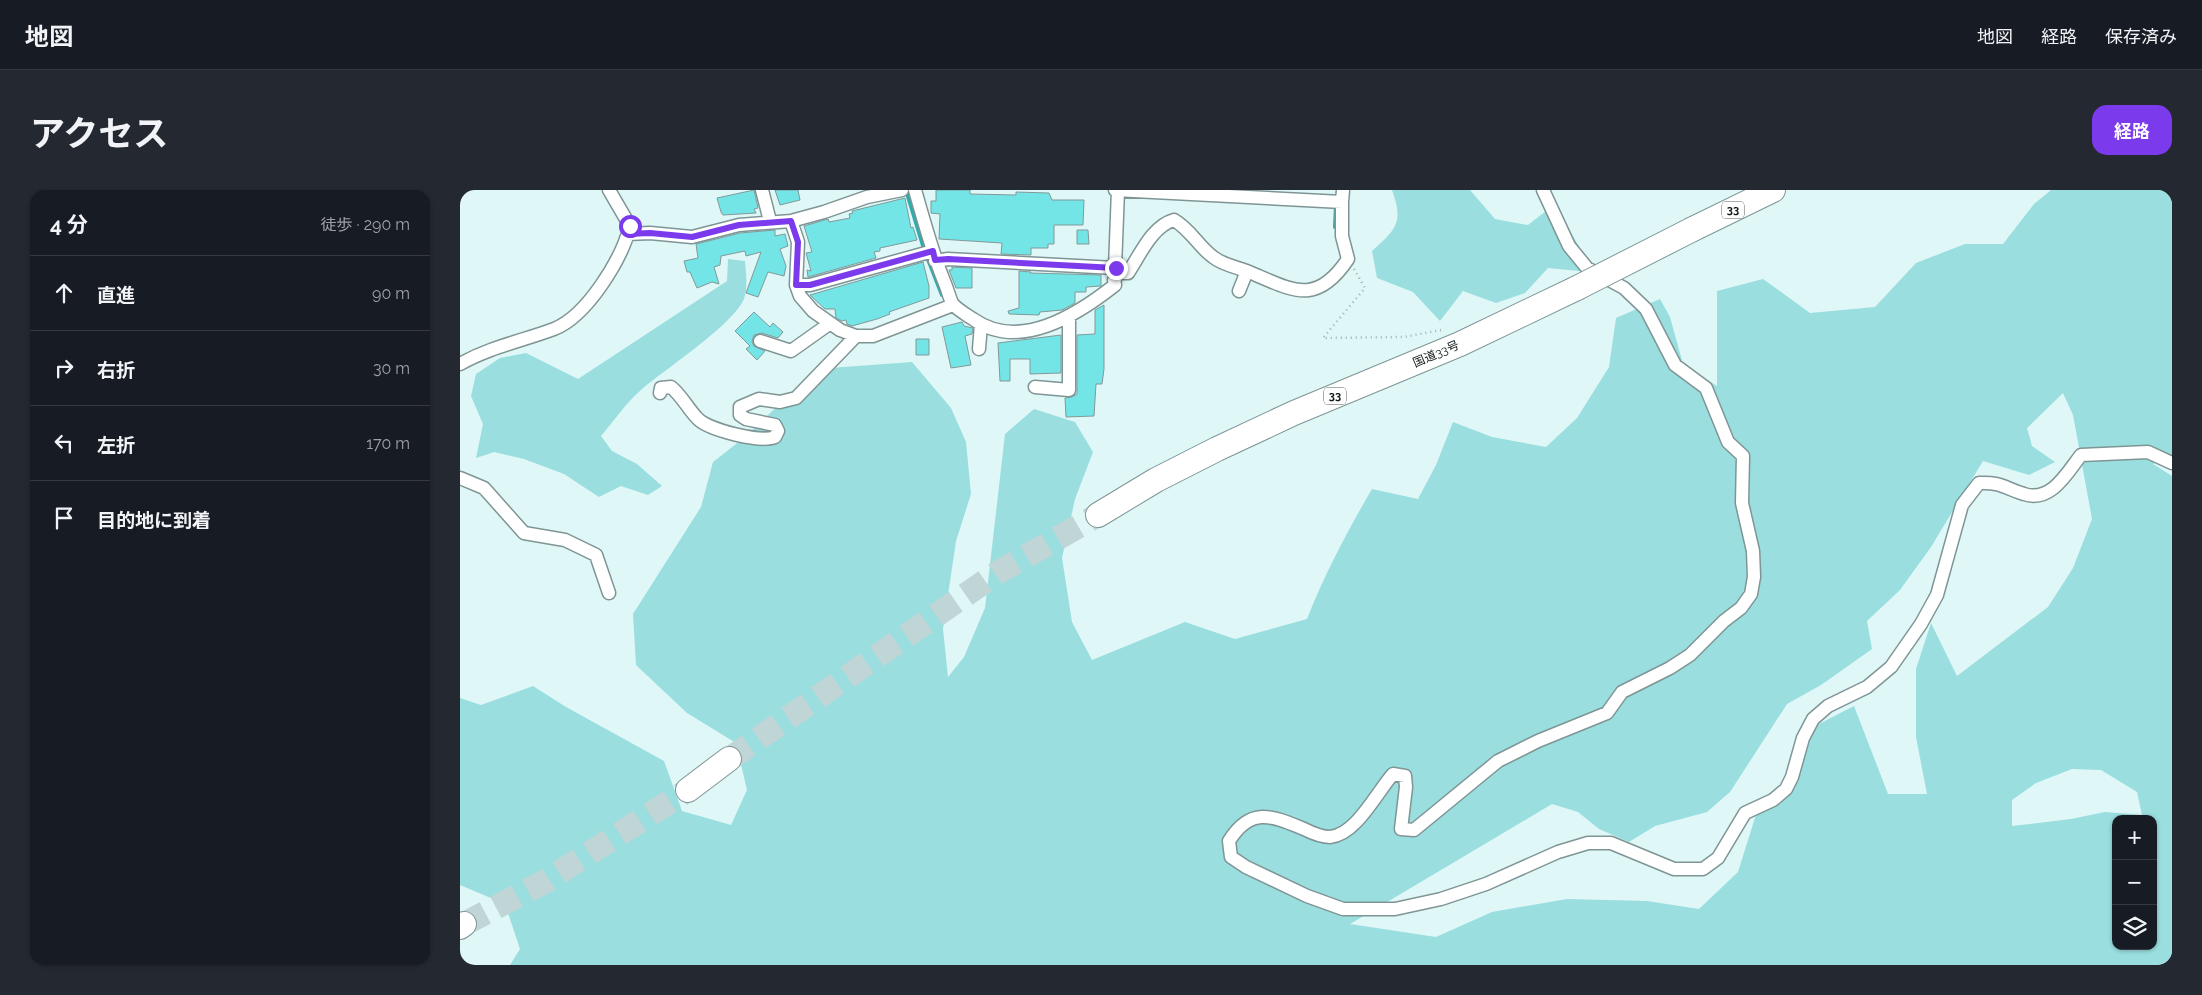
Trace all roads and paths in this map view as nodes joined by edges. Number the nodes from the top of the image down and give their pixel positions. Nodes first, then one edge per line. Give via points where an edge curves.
1 (611, 190) edge
2 (762, 190) edge
3 (902, 190) edge
4 (915, 190) edge
5 (1117, 190) edge
6 (1543, 190) edge
7 (1773, 190) edge
8 (1343, 196) edge
9 (770, 221) junction
10 (791, 221) junction
11 (628, 234) junction
12 (934, 256) junction
13 (1348, 259) junction
14 (1117, 270) junction
15 (1247, 271) junction
16 (796, 285) junction
17 (1239, 291) dead end
18 (953, 305) junction
19 (1069, 318) junction
20 (829, 324) junction
21 (981, 324) junction
22 (1441, 330) dead end
23 (856, 336) junction
24 (760, 341) dead end
25 (979, 349) dead end
26 (460, 364) edge
27 (1035, 387) dead end
28 (660, 393) dead end
29 (2172, 463) edge
30 (460, 478) edge
31 (1098, 515) tunnel mouth
32 (609, 593) dead end
33 (729, 759) tunnel mouth
34 (688, 790) tunnel mouth

1 - 11 street via 630,226
2 - 9 street
3 - 10 street via 867,197
4 - 12 street
5 - 8 street
5 - 14 street
6 - 29 street via 1569,246 1587,268 1624,288 1646,309 1675,365 1706,388 1728,442 1742,456 1742,503 1753,551 1754,577 1750,594 1741,608 1690,655 1622,692 1607,713 1538,741 1498,762 1414,830 1401,829 1405,776 1393,774 1355,825 1331,837 1316,835 1274,816 1252,818 1237,827 1229,840 1231,857 1307,896 1343,909 1395,909 1468,890 1558,852 1588,843 1611,843 1674,869 1703,869 1718,858 1745,813 1773,800 1786,789 1813,719 1828,706 1867,687 1891,667 1937,595 1962,505 1979,483 1997,482 2026,495 2044,495 2054,488 2081,454 2148,452
7 - 31 highway, 国道33号 / 33, bridge via 1460,344 1225,445 1156,480
8 - 13 street via 1342,236
9 - 10 street
9 - 11 street via 692,237
10 - 16 street via 798,242
11 - 26 street via 600,289 578,312 556,328 480,352
12 - 14 street
12 - 16 street via 810,285
12 - 18 street
13 - 15 street via 1330,282 1307,291 1287,288
13 - 22 path via 1365,288 1323,338 1395,338
14 - 15 street via 1128,273 1156,230 1174,220 1213,257
14 - 19 street via 1115,285
15 - 17 street
16 - 20 street via 800,296
18 - 21 street
18 - 23 street via 873,336
19 - 21 street via 1013,332 996,332
19 - 27 street via 1069,390
20 - 23 street
20 - 24 street via 791,350
21 - 25 street
23 - 28 street via 796,398 780,402 759,400 740,407 740,415 746,419 776,425 778,431 770,439 747,438 703,423 671,387 661,388
30 - 32 street via 484,488 524,533 565,540 596,555
33 - 34 highway

